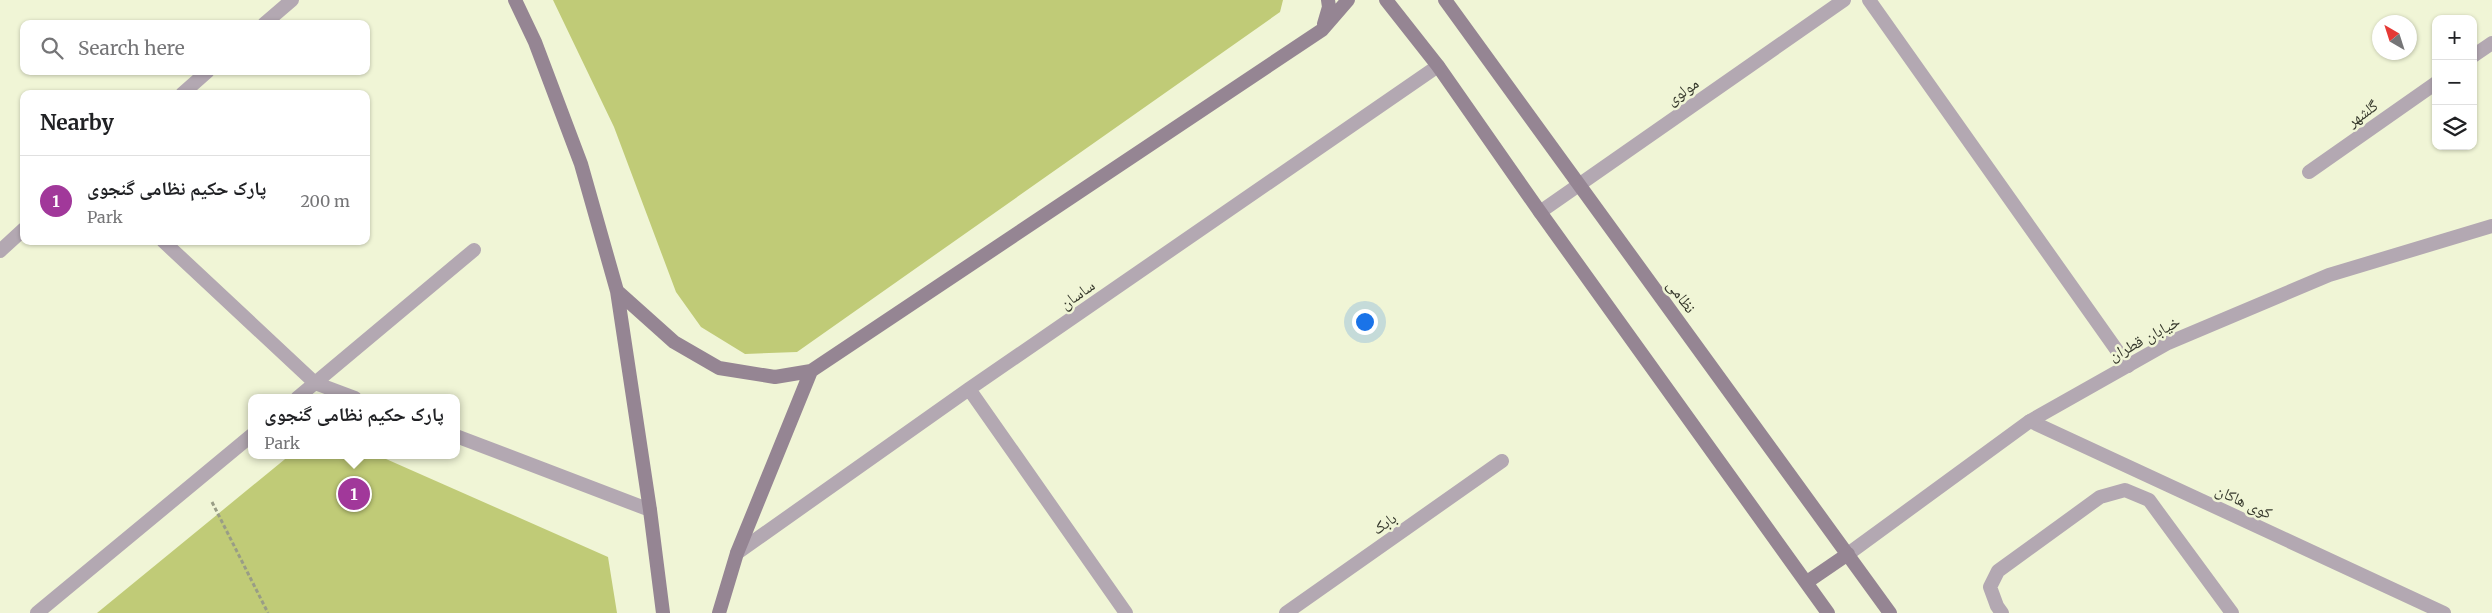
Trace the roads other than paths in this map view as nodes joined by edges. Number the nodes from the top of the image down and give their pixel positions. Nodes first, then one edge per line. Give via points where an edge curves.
1 (292, 0) edge
2 (515, 0) edge
3 (1328, 0) edge
4 (1348, 0) edge
5 (1386, 0) edge
6 (1445, 0) edge
7 (1844, 0) edge
8 (1869, 0) edge
9 (269, 20) edge
10 (1322, 30) junction
11 (2492, 43) edge
12 (2477, 53) edge
13 (1438, 66) junction
14 (203, 75) edge
15 (2432, 86) edge
16 (187, 90) edge
17 (2309, 172) dead end
18 (1579, 184) junction
19 (1540, 212) junction
20 (2492, 226) edge
21 (20, 233) edge
22 (168, 245) edge
23 (474, 250) dead end
24 (0, 251) edge
25 (616, 291) junction
26 (2128, 366) junction
27 (811, 371) junction
28 (315, 383) junction
29 (969, 390) junction
30 (302, 394) edge
31 (344, 394) edge
32 (2030, 421) junction
33 (248, 438) edge
34 (460, 438) edge
35 (1502, 461) dead end
36 (650, 510) junction
37 (738, 553) junction
38 (1848, 554) junction
39 (1807, 582) junction
40 (36, 613) edge
41 (663, 613) edge
42 (719, 613) edge
43 (1126, 613) edge
44 (1286, 613) edge
45 (1828, 613) edge
46 (1890, 613) edge
47 (2002, 613) edge
48 (2232, 613) edge
49 (2444, 613) edge

1 - 9 street
2 - 25 main road via 535,42 581,164
3 - 10 main road
4 - 10 main road
5 - 13 main road
6 - 18 main road, نظامی
7 - 18 street, مولوی
8 - 26 street
10 - 27 main road
11 - 12 street
13 - 19 main road
13 - 29 street, ساسان
14 - 16 street
15 - 17 street, گلشهر
18 - 19 street, مولوی
18 - 38 main road, نظامی
19 - 39 main road
20 - 26 street, خیابان قطران via 2329,274 2168,343
21 - 24 street
22 - 28 street
23 - 28 street
25 - 27 main road via 674,342 720,368 776,377
25 - 36 main road
26 - 32 street, خیابان قطران
27 - 37 main road
28 - 30 street
28 - 31 street
29 - 37 street, ساسان
29 - 43 street
32 - 38 street, خیابان قطران
32 - 49 street, کوی هاکان
33 - 40 street
34 - 36 street
35 - 44 street, بابک
36 - 41 main road
37 - 42 main road
38 - 39 main road
38 - 46 main road, نظامی
39 - 45 main road
47 - 48 street via 1990,587 1998,570 2100,497 2124,490 2149,500

